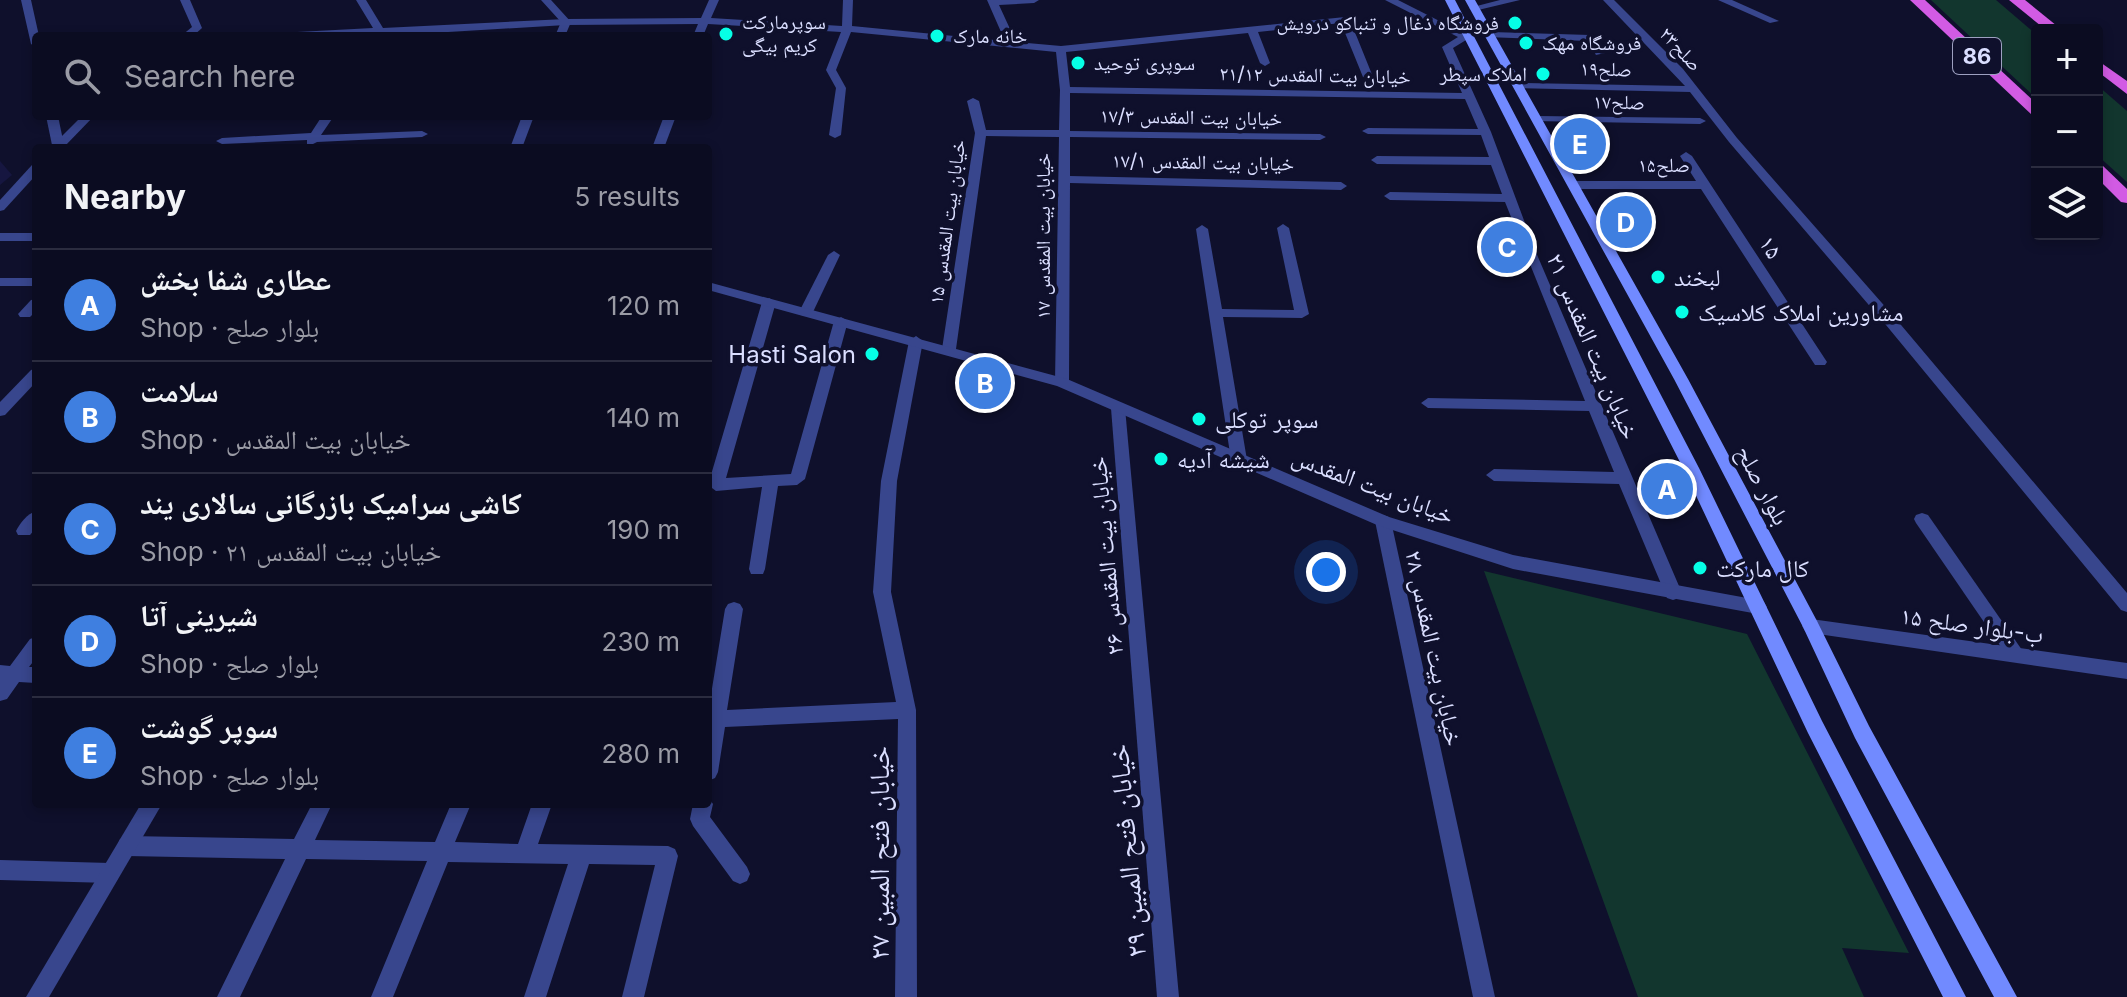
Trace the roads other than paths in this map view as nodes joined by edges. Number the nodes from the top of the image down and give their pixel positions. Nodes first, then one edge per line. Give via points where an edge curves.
1 (26, 0) edge
2 (185, 0) edge
3 (361, 0) edge
4 (546, 0) edge
5 (714, 0) edge
6 (848, 0) edge
7 (1034, 0) edge
8 (1390, 0) edge
9 (1450, 0) edge
10 (1515, 0) edge
11 (1608, 0) edge
12 (1723, 0) edge
13 (1917, 0) edge
14 (2016, 0) edge
15 (993, 2) edge
16 (1472, 4) edge
17 (703, 21) junction
18 (1774, 21) dead end
19 (566, 22) junction
20 (2047, 24) edge
21 (847, 29) junction
22 (1252, 29) junction
23 (33, 32) edge
24 (192, 32) edge
25 (378, 32) edge
26 (396, 32) edge
27 (562, 32) edge
28 (699, 32) edge
29 (1490, 35) junction
30 (1466, 37) junction
31 (1013, 46) junction
32 (1061, 49) junction
33 (1600, 53) dead end
34 (1265, 63) dead end
35 (2103, 69) edge
36 (1368, 77) dead end
37 (1519, 86) junction
38 (1693, 89) junction
39 (2127, 89) edge
40 (1065, 90) junction
41 (1469, 96) junction
42 (973, 101) dead end
43 (2031, 106) edge
44 (1537, 119) junction
45 (53, 120) edge
46 (84, 120) edge
47 (325, 120) edge
48 (526, 120) edge
49 (668, 120) edge
50 (1700, 121) dead end
51 (1368, 131) dead end
52 (1485, 132) junction
53 (981, 133) junction
54 (422, 134) dead end
55 (1063, 134) junction
56 (835, 135) dead end
57 (1320, 137) dead end
58 (222, 141) dead end
59 (312, 141) edge
60 (57, 144) edge
61 (60, 144) edge
62 (518, 144) edge
63 (660, 144) edge
64 (1686, 156) dead end
65 (1377, 160) dead end
66 (1496, 161) junction
67 (32, 172) edge
68 (2103, 175) edge
69 (1064, 179) junction
70 (1576, 185) junction
71 (1705, 185) junction
72 (1341, 186) dead end
73 (1390, 196) dead end
74 (1509, 198) junction
75 (2127, 198) edge
76 (0, 204) edge
77 (1283, 228) dead end
78 (1202, 229) dead end
79 (2, 236) edge
80 (32, 237) edge
81 (834, 255) dead end
82 (0, 282) edge
83 (32, 282) edge
84 (712, 287) edge
85 (769, 302) junction
86 (806, 312) junction
87 (1217, 313) junction
88 (841, 321) junction
89 (916, 341) junction
90 (949, 349) junction
91 (1820, 362) dead end
92 (32, 377) edge
93 (1681, 379) junction
94 (1646, 380) junction
95 (1062, 382) junction
96 (1428, 403) dead end
97 (1594, 406) junction
98 (1118, 408) junction
99 (0, 411) edge
100 (1239, 460) junction
101 (1494, 475) dead end
102 (1625, 478) junction
103 (771, 481) junction
104 (1922, 519) dead end
105 (1383, 521) junction
106 (32, 522) edge
107 (24, 531) dead end
108 (757, 569) dead end
109 (1673, 593) junction
110 (2127, 605) edge
111 (1758, 607) junction
112 (734, 609) dead end
113 (1811, 626) junction
114 (32, 648) edge
115 (2016, 655) junction
116 (2127, 671) edge
117 (7, 674) edge
118 (32, 675) edge
119 (0, 693) edge
120 (1142, 701) joint
121 (907, 710) junction
122 (717, 719) junction
123 (712, 748) edge
124 (150, 808) edge
125 (320, 808) edge
126 (459, 808) edge
127 (541, 808) edge
128 (702, 808) edge
129 (127, 846) junction
130 (300, 849) junction
131 (441, 852) junction
132 (525, 853) junction
133 (582, 854) junction
134 (0, 870) edge
135 (110, 873) junction
136 (740, 874) dead end
137 (37, 997) edge
138 (228, 997) edge
139 (382, 997) edge
140 (535, 997) edge
141 (633, 997) edge
142 (906, 997) edge
143 (1168, 997) edge
144 (1484, 997) edge
145 (1955, 997) edge
146 (2006, 997) edge

1 - 23 street
2 - 24 street via 197,28
3 - 25 street
4 - 19 street
5 - 17 street
6 - 21 street
7 - 15 street
8 - 30 street
9 - 30 main road
10 - 16 street
11 - 38 street, صلح۲۳
12 - 18 street
13 - 43 highway, 86
14 - 20 highway
15 - 31 street
16 - 29 main road, بلوار صلح
17 - 19 street
17 - 21 street
17 - 28 street
19 - 26 street
19 - 27 street
21 - 31 street
21 - 56 street via 831,70 841,88
22 - 32 street
22 - 34 street
22 - 36 street via 1345,20
29 - 33 street via 1590,38
29 - 37 main road, بلوار صلح
30 - 41 street, خیابان بیت المقدس ۲۱ via 1447,47
30 - 94 main road
31 - 32 street
32 - 40 street, خیابان بیت المقدس ۱۷
35 - 39 highway
37 - 38 street, صلح۱۹
37 - 44 main road, بلوار صلح
38 - 110 street, صلح۲۳
40 - 41 street, خیابان بیت المقدس ۲۱/۱۲
40 - 55 street, خیابان بیت المقدس ۱۷
41 - 52 street, خیابان بیت المقدس ۲۱
42 - 53 street, خیابان بیت المقدس ۱۵
44 - 50 street, صلح۱۷
44 - 70 main road, بلوار صلح
45 - 60 street
46 - 61 street
47 - 59 street
48 - 62 street
49 - 63 street
51 - 52 street
52 - 66 street, خیابان بیت المقدس ۲۱
53 - 55 street, خیابان بیت المقدس ۱۷/۳
53 - 90 street, خیابان بیت المقدس ۱۵
54 - 59 street
55 - 57 street, خیابان بیت المقدس ۱۷/۳
55 - 69 street, خیابان بیت المقدس ۱۷
58 - 59 street
64 - 71 street, ۱۵
65 - 66 street
66 - 74 street, خیابان بیت المقدس ۲۱
67 - 76 street
68 - 75 highway
69 - 72 street, خیابان بیت المقدس ۱۷/۱
69 - 95 street, خیابان بیت المقدس ۱۷
70 - 71 street, صلح۱۵
70 - 93 main road, بلوار صلح
71 - 91 street, ۱۵
73 - 74 street
74 - 97 street, خیابان بیت المقدس ۲۱
77 - 87 street via 1302,314
78 - 87 street
79 - 80 street
81 - 86 street
82 - 83 street
84 - 85 street, خیابان بیت المقدس
85 - 86 street, خیابان بیت المقدس
85 - 103 street via 716,485
86 - 88 street, خیابان بیت المقدس
87 - 100 street
88 - 89 street, خیابان بیت المقدس
88 - 103 street via 797,479
89 - 90 street, خیابان بیت المقدس
89 - 121 street, خیابان فتح المبین ۲۷ via 889,481 882,592
90 - 95 street, خیابان بیت المقدس
92 - 99 street
93 - 94 main road
93 - 113 main road, بلوار صلح
94 - 111 main road
95 - 98 street, خیابان بیت المقدس
96 - 97 street
97 - 102 street, خیابان بیت المقدس ۲۱
98 - 100 street, خیابان بیت المقدس
98 - 120 street, خیابان بیت المقدس ۲۶
100 - 105 street, خیابان بیت المقدس
101 - 102 street
102 - 109 street, خیابان بیت المقدس ۲۱
103 - 108 street
104 - 115 street
105 - 109 street, خیابان بیت المقدس via 1513,562
105 - 144 street, خیابان بیت المقدس ۲۸
106 - 107 street
109 - 111 street, خیابان بیت المقدس
111 - 145 main road
112 - 122 street
113 - 115 street, ۱۵ ب-بلوار صلح
113 - 146 main road, بلوار صلح via 1862,732
114 - 117 street
115 - 116 street, ۱۵ ب-بلوار صلح
117 - 118 street
117 - 119 street
120 - 143 street, خیابان فتح المبین ۲۹
121 - 122 street
121 - 142 street, خیابان فتح المبین ۲۷
122 - 123 street
124 - 129 street
125 - 130 street
126 - 131 street
127 - 132 street
128 - 136 street via 700,819
129 - 130 street
129 - 135 street
130 - 131 street
130 - 138 street
131 - 132 street
131 - 139 street
132 - 133 street
133 - 140 street
133 - 141 street via 668,856
134 - 135 street
135 - 137 street

